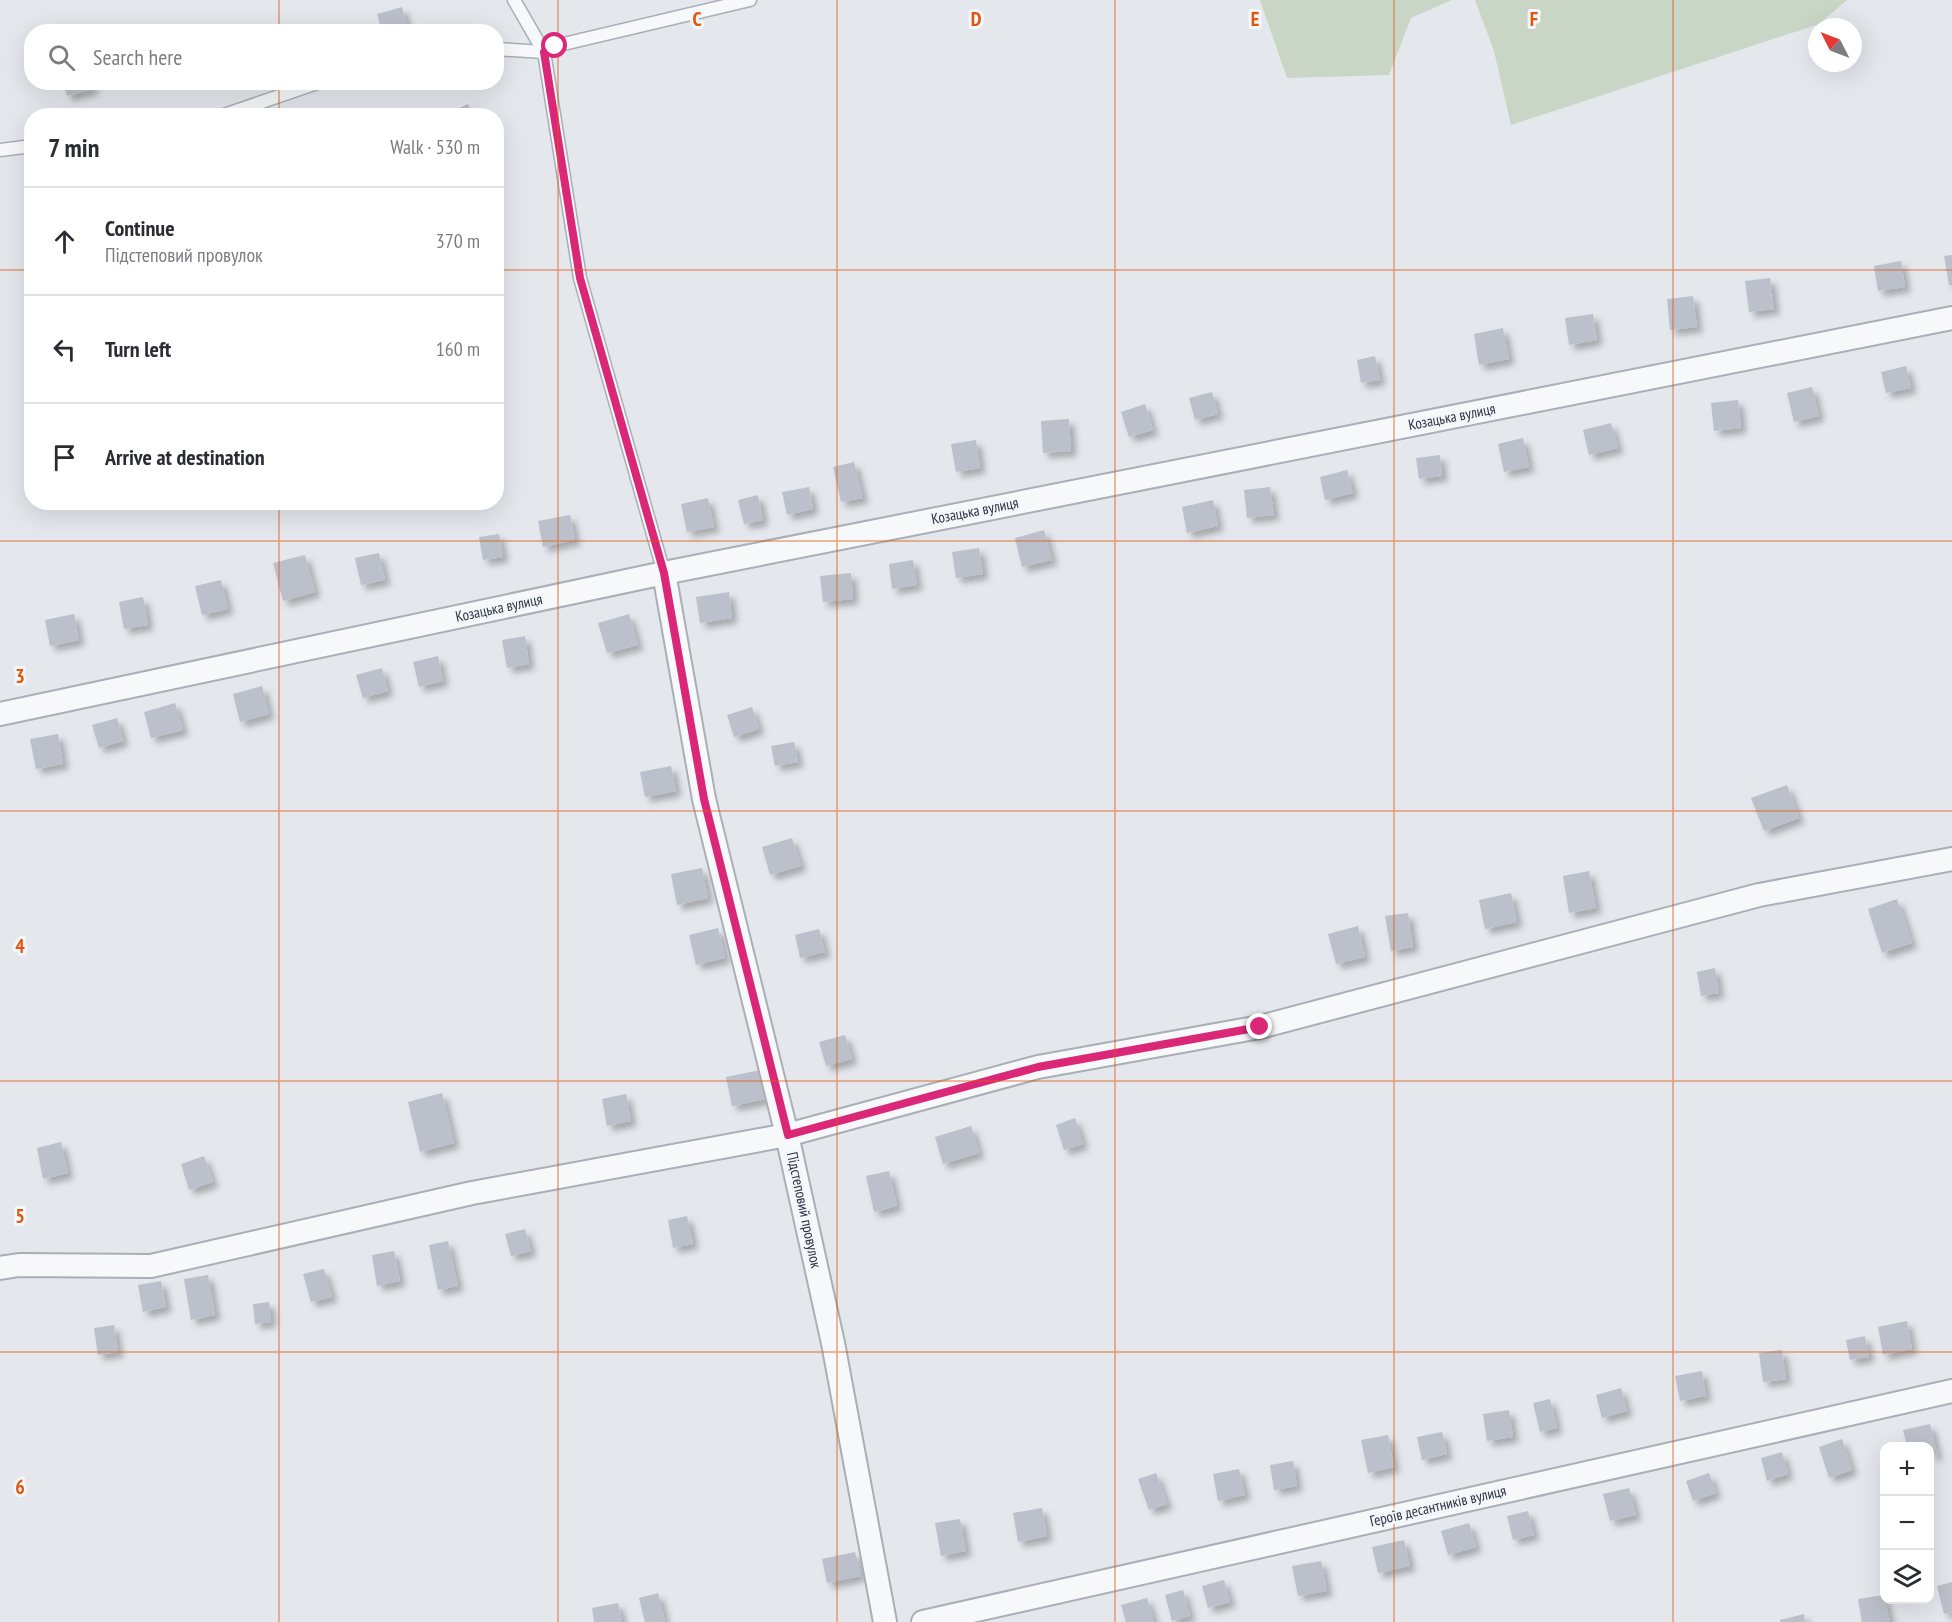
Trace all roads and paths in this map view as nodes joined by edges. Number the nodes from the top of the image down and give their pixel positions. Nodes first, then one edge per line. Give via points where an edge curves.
1 (514, 0) edge
2 (750, 0) edge
3 (504, 50) edge
4 (544, 52) junction
5 (297, 90) edge
6 (244, 108) edge
7 (24, 147) edge
8 (0, 150) edge
9 (1952, 318) edge
10 (664, 573) junction
11 (0, 714) edge
12 (1952, 859) edge
13 (788, 1135) junction
14 (0, 1268) edge
15 (1952, 1390) edge
16 (885, 1622) edge
17 (923, 1622) edge

1 - 4 lane, Підстеповий провулок
2 - 4 lane via 555,46
3 - 4 lane
4 - 10 lane, Підстеповий провулок via 580,278
5 - 6 lane
7 - 8 lane
9 - 10 street, Козацька вулиця
10 - 11 street, Козацька вулиця
10 - 13 street, Підстеповий провулок via 704,799
12 - 13 street via 1759,895 1260,1027 1038,1067
13 - 14 street via 472,1193 151,1266
13 - 16 street, Підстеповий провулок via 833,1343
15 - 17 street, Героїв десантників вулиця

